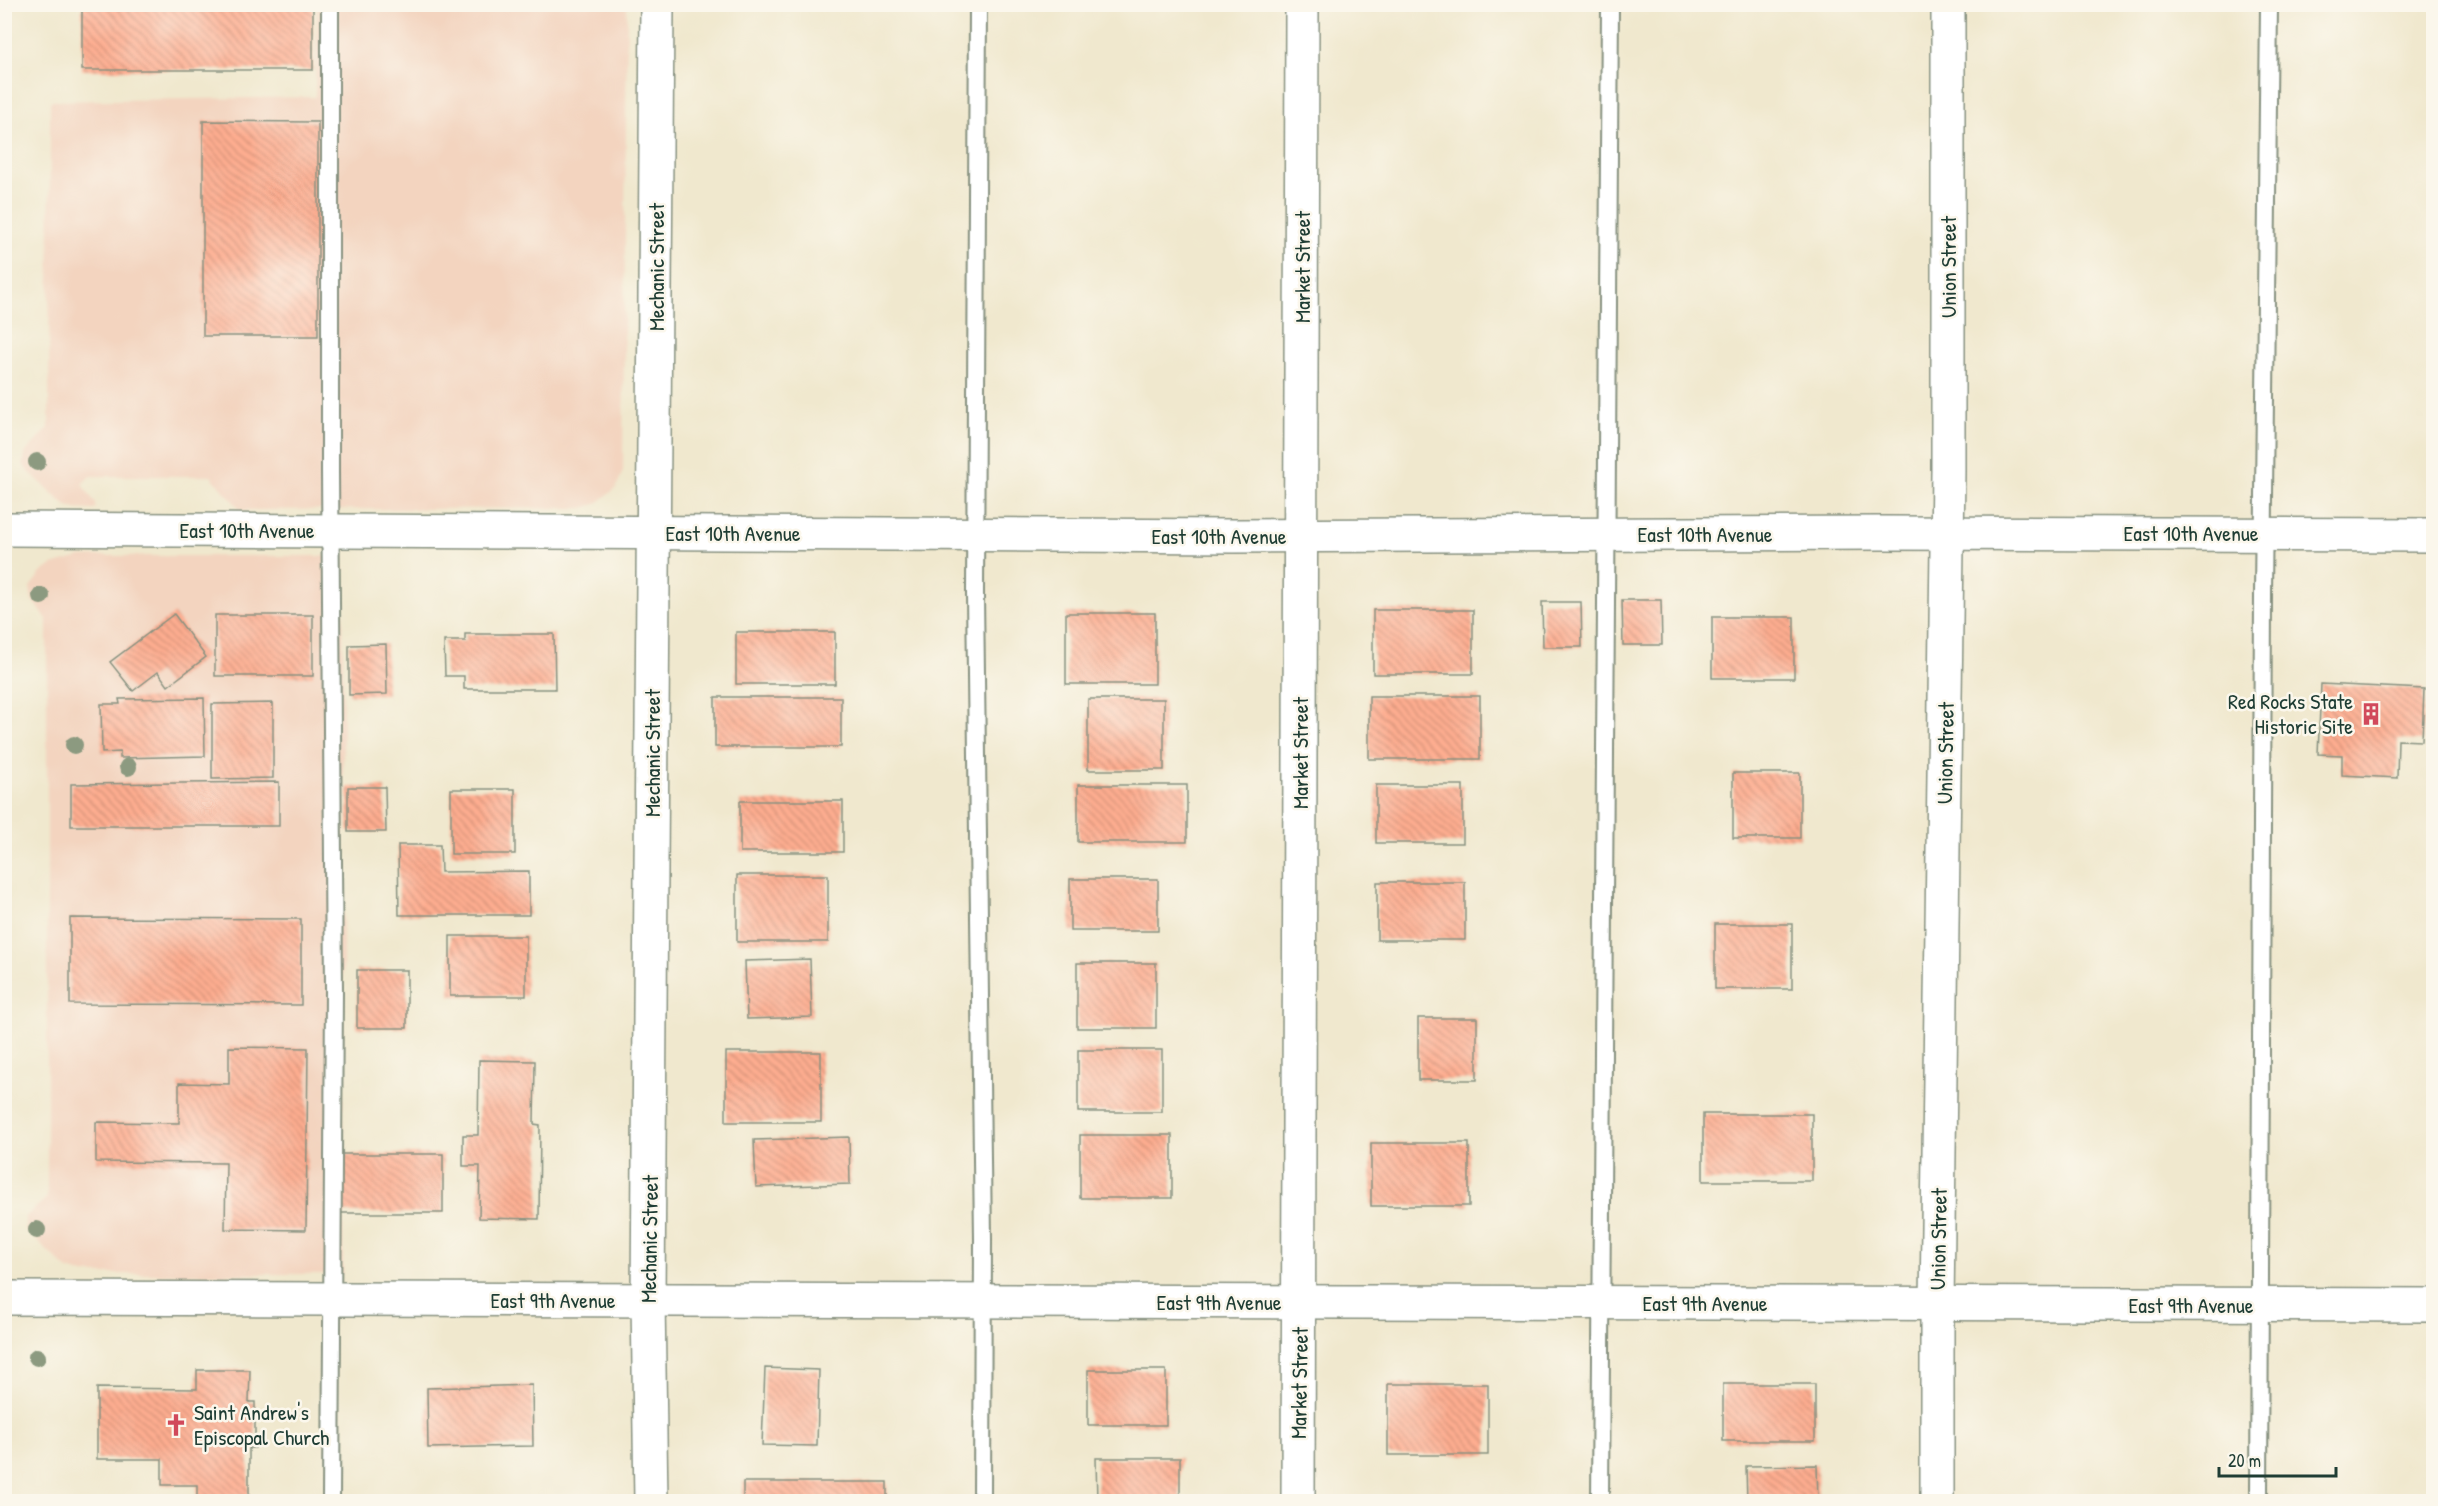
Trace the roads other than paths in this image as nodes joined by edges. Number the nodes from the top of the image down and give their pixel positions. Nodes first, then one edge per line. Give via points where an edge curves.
1 (330, 4) edge
2 (657, 4) edge
3 (978, 4) edge
4 (1302, 4) edge
5 (1610, 4) edge
6 (1948, 4) edge
7 (2269, 4) edge
8 (4, 528) edge
9 (330, 530) junction
10 (653, 532) junction
11 (1947, 533) junction
12 (976, 534) junction
13 (1607, 534) junction
14 (2263, 534) junction
15 (2433, 535) edge
16 (1299, 536) junction
17 (4, 1298) edge
18 (332, 1299) junction
19 (648, 1300) junction
20 (983, 1301) junction
21 (1299, 1302) junction
22 (1600, 1303) junction
23 (1937, 1304) junction
24 (2259, 1305) junction
25 (2433, 1305) edge
26 (331, 1502) edge
27 (651, 1502) edge
28 (982, 1502) edge
29 (1298, 1502) edge
30 (1600, 1502) edge
31 (1937, 1502) edge
32 (2259, 1502) edge

1 - 9 lane
2 - 10 street, Mechanic Street
3 - 12 lane
4 - 16 street, Market Street
5 - 13 lane
6 - 11 street, Union Street
7 - 14 lane
8 - 9 street, East 10th Avenue
9 - 10 street, East 10th Avenue
9 - 18 lane
10 - 12 street, East 10th Avenue
10 - 19 street, Mechanic Street
11 - 13 street, East 10th Avenue
11 - 14 street, East 10th Avenue
11 - 23 street, Union Street
12 - 16 street, East 10th Avenue
12 - 20 lane
13 - 16 street, East 10th Avenue
13 - 22 lane
14 - 15 street, East 10th Avenue
14 - 24 lane
16 - 21 street, Market Street
17 - 18 street, East 9th Avenue
18 - 19 street, East 9th Avenue
18 - 26 lane
19 - 20 street, East 9th Avenue
19 - 27 street, Mechanic Street
20 - 21 street, East 9th Avenue
20 - 28 lane
21 - 22 street, East 9th Avenue
21 - 29 street, Market Street
22 - 23 street, East 9th Avenue
22 - 30 lane
23 - 24 street, East 9th Avenue
23 - 31 street, Union Street
24 - 25 street, East 9th Avenue
24 - 32 lane

